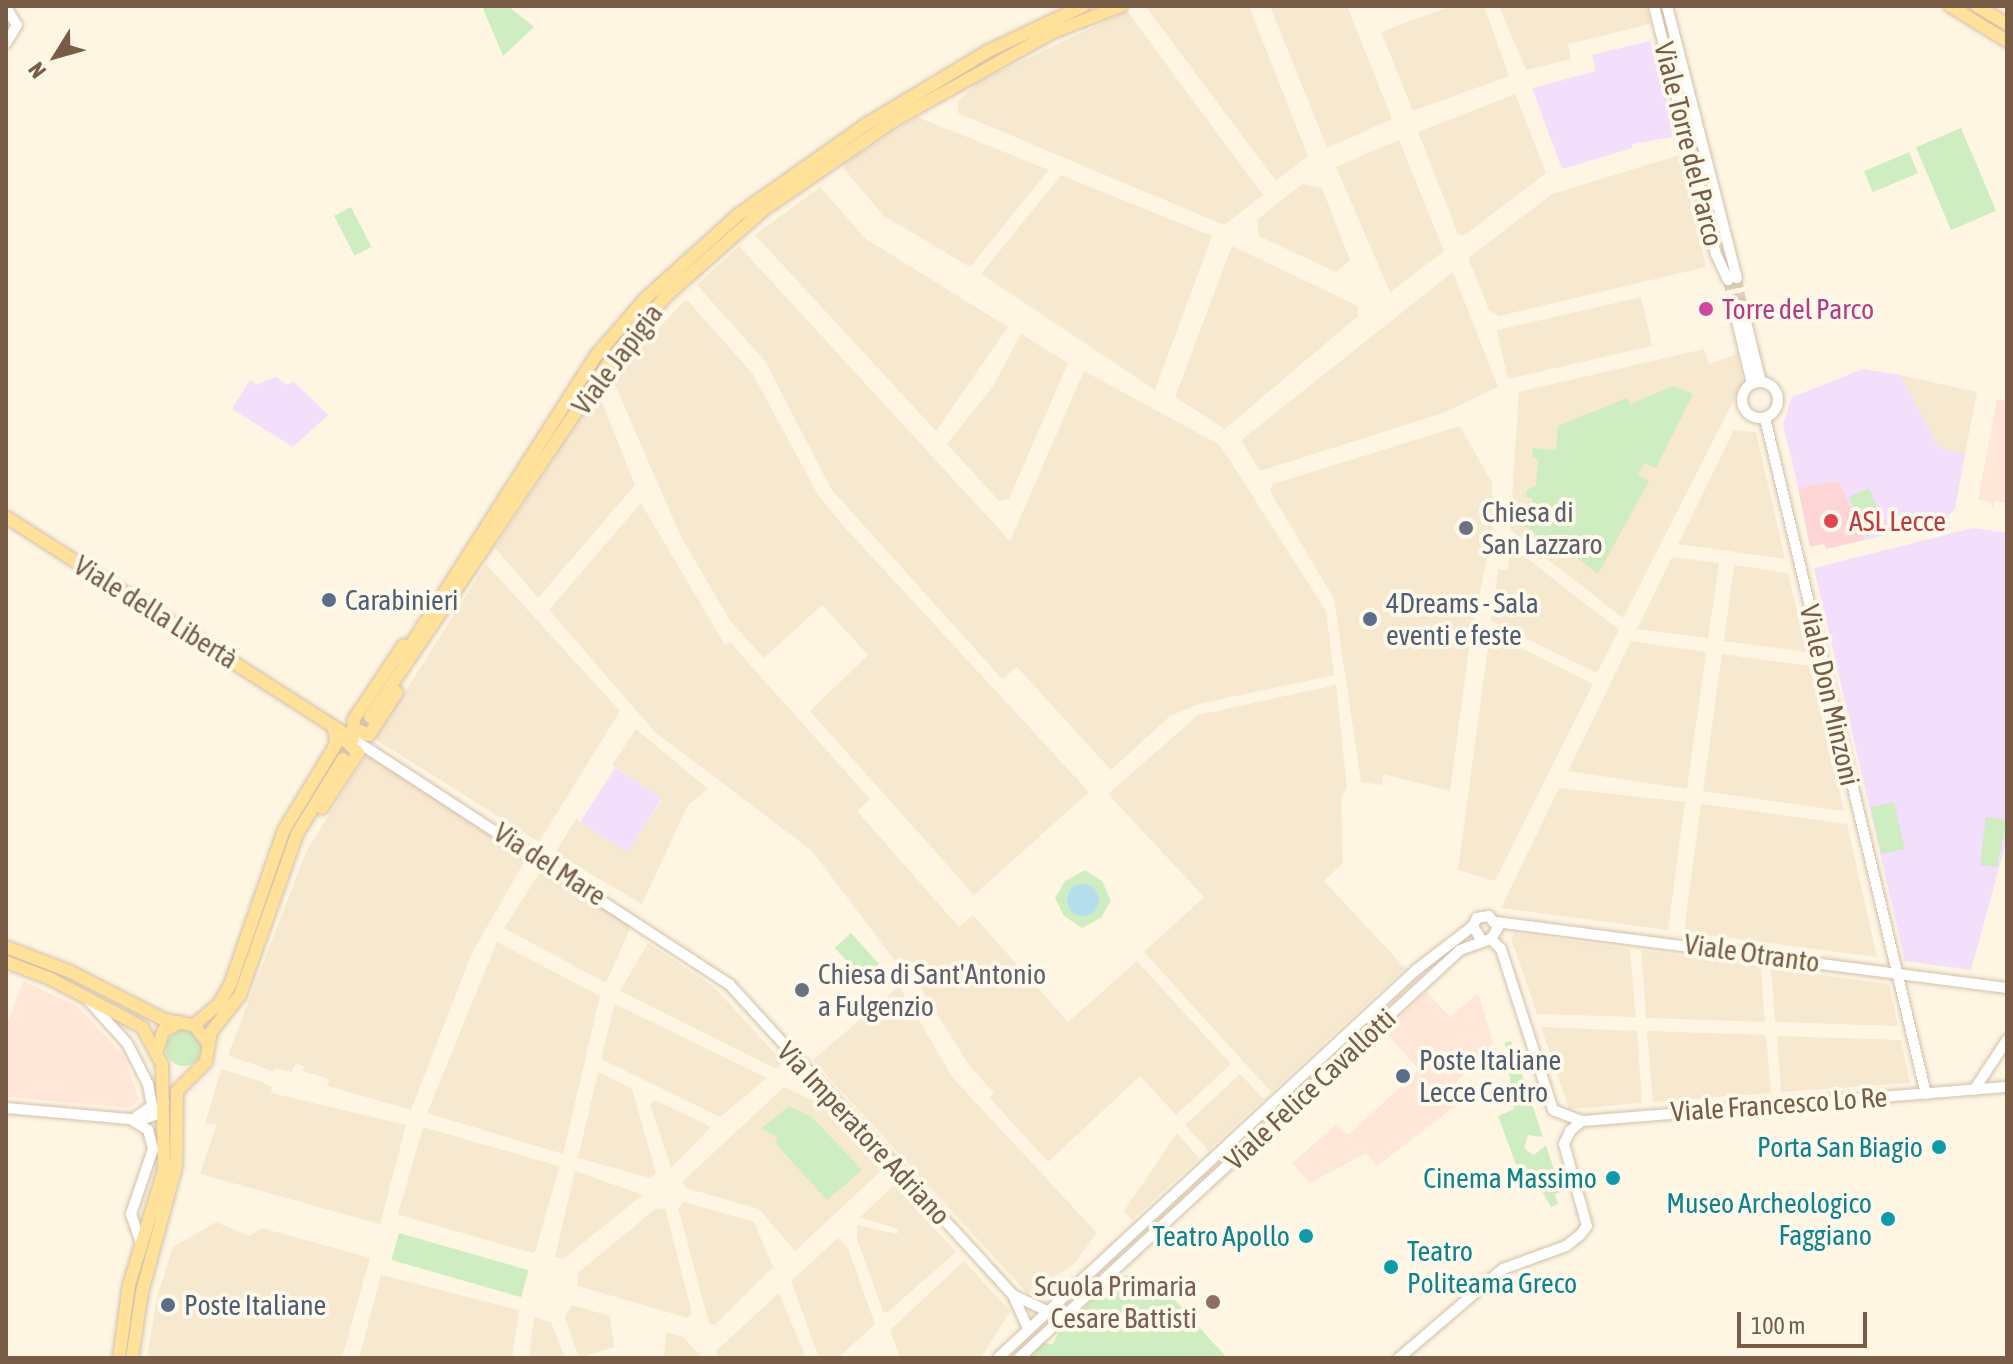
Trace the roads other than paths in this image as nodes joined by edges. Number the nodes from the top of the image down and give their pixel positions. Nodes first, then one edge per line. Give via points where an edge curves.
1 (1083, 6) edge
2 (1121, 6) edge
3 (1654, 6) edge
4 (1667, 6) edge
5 (1950, 6) edge
6 (1977, 6) edge
7 (6, 7) edge
8 (2007, 24) edge
9 (2007, 41) edge
10 (6, 43) edge
11 (1738, 307) tunnel mouth
12 (1757, 383) junction
13 (1765, 418) junction
14 (6, 517) edge
15 (417, 642) junction
16 (363, 717) junction
17 (336, 725) junction
18 (371, 734) junction
19 (354, 737) joint
20 (373, 750) junction
21 (343, 754) junction
22 (288, 845) junction
23 (1496, 922) junction
24 (1473, 926) junction
25 (1487, 940) junction
26 (6, 947) edge
27 (6, 962) edge
28 (714, 971) joint
29 (1895, 972) junction
30 (2007, 988) edge
31 (83, 995) junction
32 (180, 1022) junction
33 (194, 1025) junction
34 (2007, 1040) edge
35 (209, 1044) junction
36 (157, 1051) junction
37 (162, 1064) junction
38 (196, 1072) junction
39 (2007, 1087) edge
40 (1974, 1090) junction
41 (1926, 1094) junction
42 (165, 1102) junction
43 (6, 1108) edge
44 (127, 1118) junction
45 (1582, 1121) junction
46 (142, 1246) junction
47 (1116, 1246) junction
48 (1125, 1256) junction
49 (1013, 1295) junction
50 (1047, 1311) junction
51 (1028, 1329) junction
52 (119, 1358) edge
53 (132, 1358) edge
54 (998, 1358) edge
55 (1019, 1358) edge
56 (1399, 1358) edge

1 - 15 main road, Viale Japigia via 901,102 738,215 616,331
2 - 15 main road, Viale Japigia via 1051,33 916,107 763,210 645,317
3 - 4 street, Viale Torre del Parco via 1716,254 1732,279
5 - 9 main road
6 - 8 main road
7 - 10 street via 17,25
11 - 12 street
12 - 13 street via 1776,392 1778,400
12 - 13 street via 1744,393 1743,405 1750,415
13 - 29 street, Viale Don Minzoni
14 - 17 main road, Viale della Libertà
15 - 16 main road, Viale Japigia
15 - 18 main road, Viale Japigia
16 - 17 main road
16 - 18 main road via 353,728
17 - 19 main road, Viale della Libertà
17 - 21 main road
18 - 20 street
19 - 20 street, Via del Mare
20 - 21 street
20 - 28 street, Via del Mare
21 - 22 main road
21 - 22 main road via 284,830
22 - 33 main road via 230,985 218,1005
22 - 35 main road via 240,995 216,1025
23 - 24 street, Viale Felice Cavallotti via 1483,915
23 - 25 street
23 - 29 street, Viale Otranto
24 - 25 street
24 - 47 street, Viale Felice Cavallotti via 1426,961
25 - 45 street via 1501,949 1553,1110
25 - 48 street, Viale Felice Cavallotti via 1460,950
26 - 32 main road via 71,972 149,1013
27 - 31 main road
28 - 49 street, Via Imperatore Adriano
29 - 30 street, Viale Otranto
29 - 41 street, Viale Don Minzoni
31 - 36 main road via 142,1027
31 - 44 street via 127,1043 148,1084 152,1106
32 - 33 main road
32 - 36 main road via 163,1031
33 - 35 main road
34 - 40 street
35 - 38 main road via 206,1062
36 - 37 main road
37 - 38 main road via 179,1074
37 - 42 main road
38 - 53 main road via 177,1091 176,1167 142,1292
39 - 40 street, Viale Francesco Lo Re
40 - 41 street, Viale Francesco Lo Re
41 - 45 street, Viale Francesco Lo Re
42 - 44 street via 147,1119
42 - 46 main road via 164,1170
43 - 44 street
44 - 46 street via 148,1130 153,1149 131,1214
45 - 56 street via 1564,1144 1587,1226 1566,1246 1503,1269
46 - 52 main road via 129,1285
47 - 48 street
47 - 50 street, Viale Felice Cavallotti
48 - 55 street, Viale Felice Cavallotti
49 - 50 street
49 - 51 street
50 - 51 street, Viale Felice Cavallotti
51 - 54 street, Viale Felice Cavallotti

